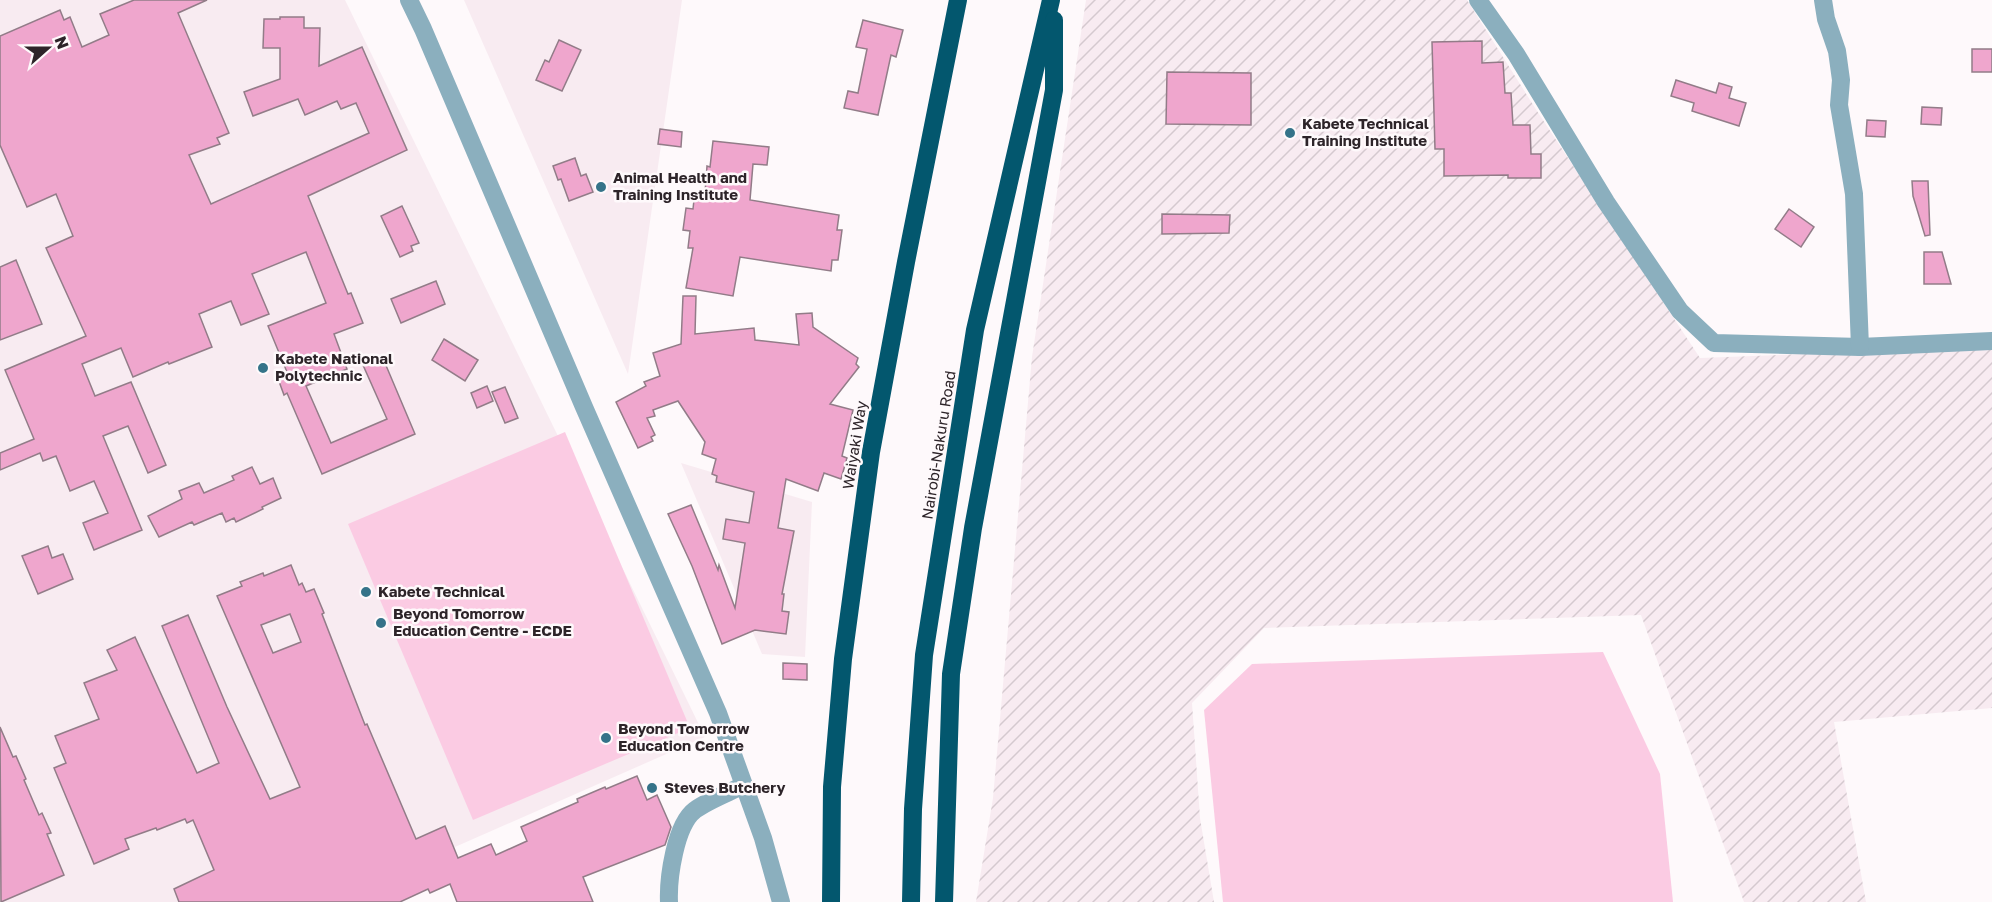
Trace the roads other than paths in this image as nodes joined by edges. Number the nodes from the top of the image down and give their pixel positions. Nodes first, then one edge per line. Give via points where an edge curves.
1 (409, 0) edge
2 (958, 0) edge
3 (1052, 0) edge
4 (1478, 0) edge
5 (1823, 0) edge
6 (1992, 341) edge
7 (1860, 347) junction
8 (744, 785) junction
9 (669, 902) edge
10 (781, 902) edge
11 (831, 902) edge
12 (911, 902) edge
13 (944, 902) edge

1 - 8 street via 714,703
2 - 11 highway, Waiyaki Way via 870,463 843,659 832,787
3 - 12 highway, Nairobi-Nakuru Road via 975,330 926,643 913,809
3 - 13 highway via 1054,90 973,528 951,674
4 - 7 street via 1680,311 1714,343
5 - 7 street via 1837,51 1839,105 1854,194
6 - 7 street
8 - 9 street via 694,811 685,820 678,838
8 - 10 street

